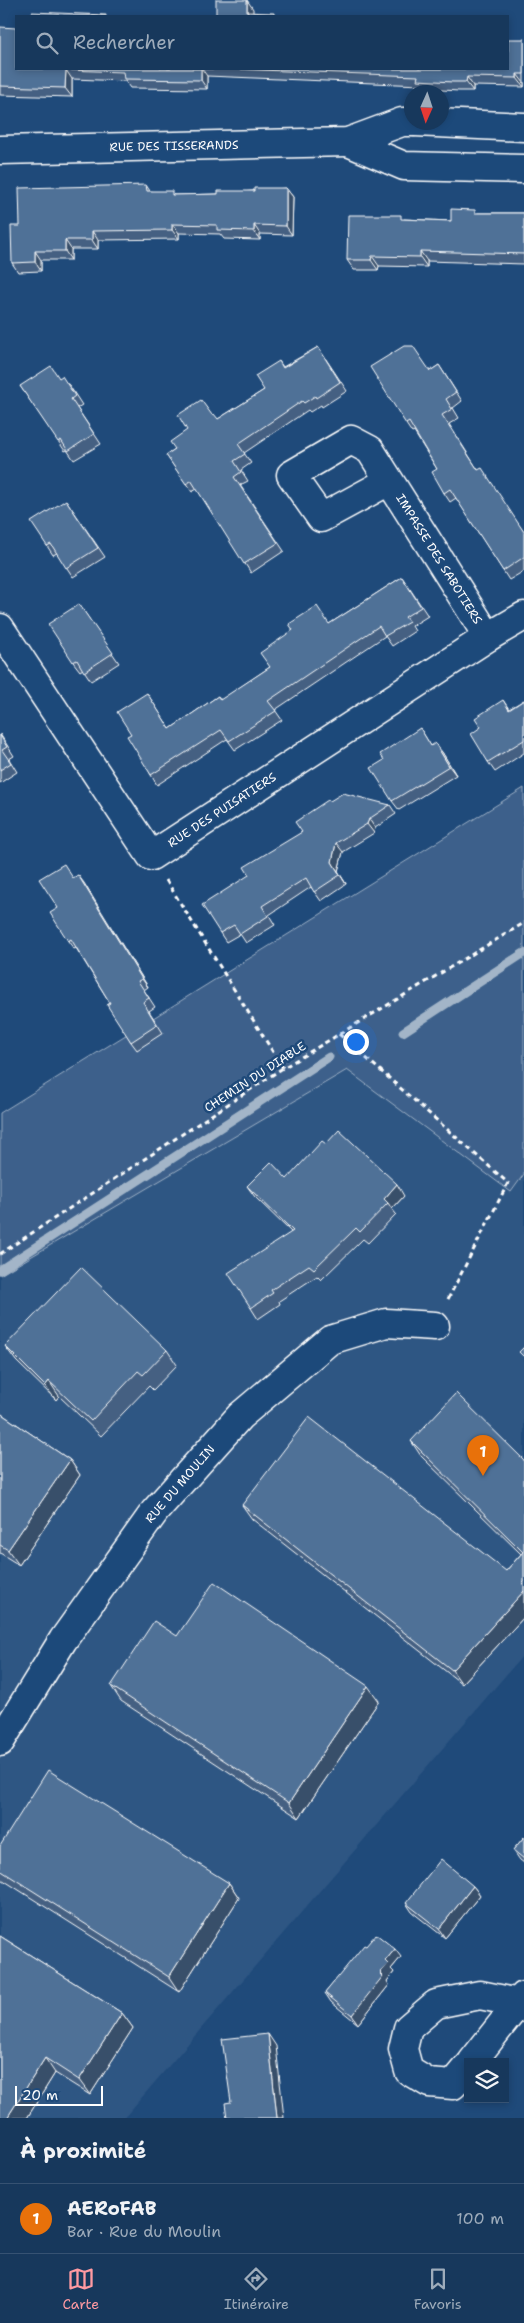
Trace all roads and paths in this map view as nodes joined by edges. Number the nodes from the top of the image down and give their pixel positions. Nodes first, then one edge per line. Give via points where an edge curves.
1 (404, 122) edge
2 (449, 123) edge
3 (524, 126) edge
4 (348, 142) junction
5 (0, 150) edge
6 (524, 169) edge
7 (389, 481) dead end
8 (524, 616) edge
9 (0, 628) edge
10 (488, 637) junction
11 (151, 856) junction
12 (524, 923) edge
13 (339, 1034) junction
14 (283, 1068) junction
15 (0, 1254) edge
16 (434, 1326) joint
17 (0, 1742) edge
18 (521, 2000) edge
19 (475, 2058) edge
20 (464, 2072) edge

1 - 4 street, RUE DES TISSERANDS
2 - 3 street, RUE DES TISSERANDS
4 - 5 street, RUE DES TISSERANDS
4 - 6 street, RUE DES TISSERANDS via 404,166
7 - 10 street, IMPASSE DES SABOTIERS
8 - 10 street, RUE DES PUISATIERS
9 - 11 street
10 - 11 street, RUE DES PUISATIERS
11 - 14 path
12 - 13 path, CHEMIN DU DIABLE
13 - 14 path, CHEMIN DU DIABLE
13 - 16 path via 508,1183
14 - 15 path, CHEMIN DU DIABLE
16 - 17 street, RUE DU MOULIN via 386,1324 330,1340 240,1416 155,1511 63,1640
18 - 19 street
18 - 20 street via 480,1995 436,2004 408,2028 403,2049 409,2071 429,2083 453,2085

